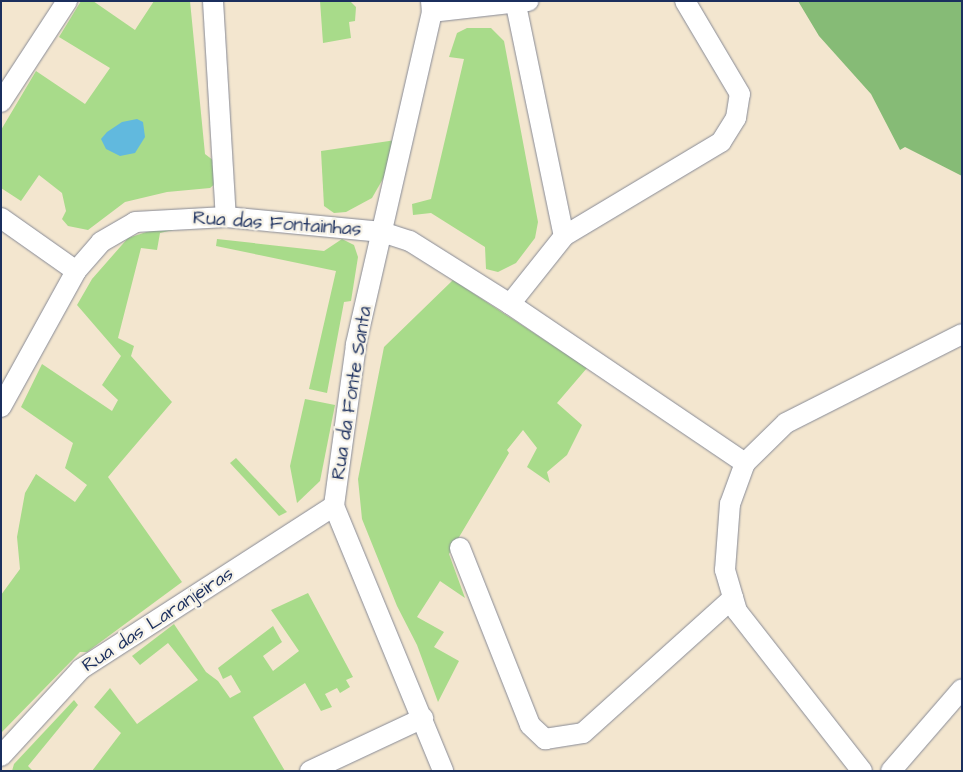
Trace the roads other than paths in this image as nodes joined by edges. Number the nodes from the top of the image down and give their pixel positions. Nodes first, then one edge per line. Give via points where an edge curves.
1 (67, 1) edge
2 (213, 1) edge
3 (685, 1) edge
4 (522, 3) edge
5 (431, 7) edge
6 (1, 102) edge
7 (226, 217) junction
8 (1, 218) edge
9 (382, 232) junction
10 (564, 236) junction
11 (76, 271) junction
12 (510, 304) junction
13 (962, 334) edge
14 (1, 407) edge
15 (746, 463) junction
16 (334, 506) junction
17 (460, 548) dead end
18 (733, 598) junction
19 (962, 689) edge
20 (424, 718) junction
21 (1, 756) edge
22 (310, 771) edge
23 (443, 771) edge
24 (862, 771) edge
25 (890, 771) edge

1 - 6 street
2 - 7 street
3 - 10 street via 740,94 736,118 721,142
4 - 5 street
4 - 10 street
5 - 9 street, Rua da Fonte Santa
7 - 9 street, Rua das Fontainhas
7 - 11 street, Rua das Fontainhas via 135,222 101,242
8 - 11 street
9 - 12 street, Rua das Fontainhas via 410,241
9 - 16 street, Rua da Fonte Santa via 356,345
10 - 12 street
11 - 14 street, Rua das Fontainhas
12 - 15 street, Rua das Fontainhas
13 - 15 street via 786,423
15 - 18 street via 730,504 725,570
16 - 20 street, Rua da Fonte Santa
16 - 21 street, Rua das Laranjeiras via 81,669
17 - 18 street via 530,725 545,739 583,733
18 - 24 street via 737,611
19 - 25 street
20 - 22 street
20 - 23 street, Rua da Fonte Santa

